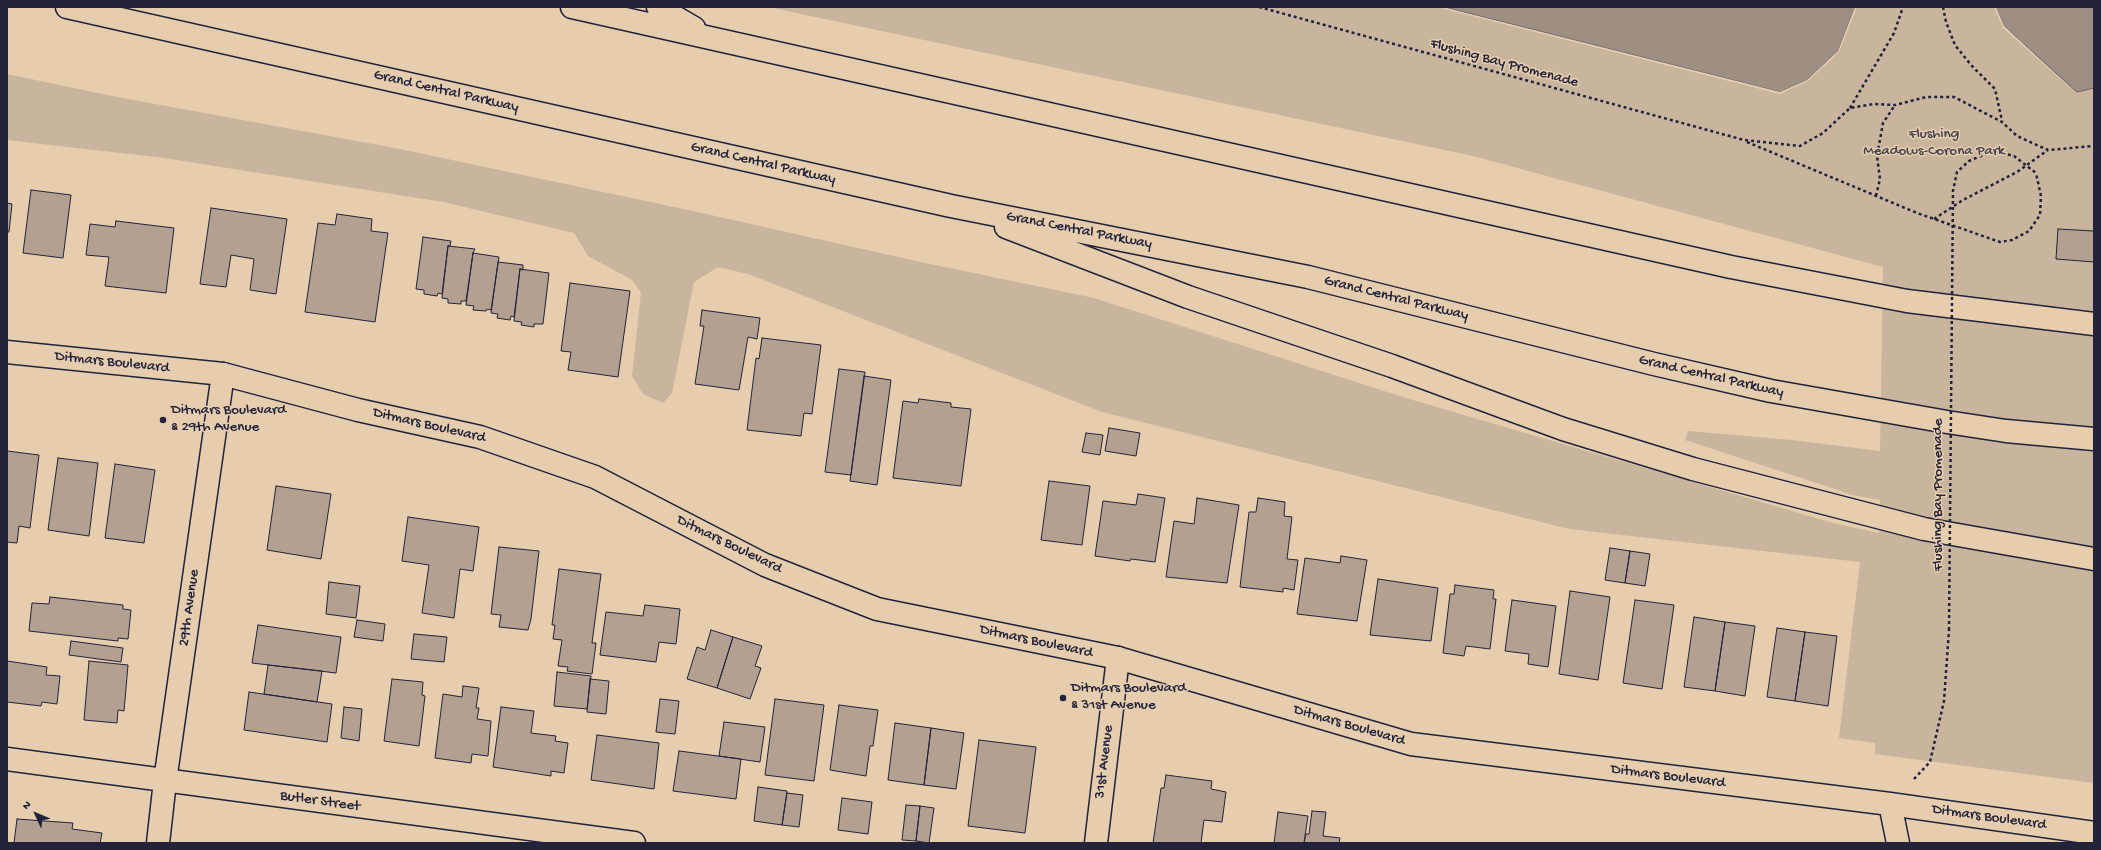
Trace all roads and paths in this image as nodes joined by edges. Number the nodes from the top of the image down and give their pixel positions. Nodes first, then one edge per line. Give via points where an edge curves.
1 (67, 7) edge
2 (572, 7) edge
3 (658, 7) edge
4 (1259, 7) edge
5 (1903, 7) edge
6 (1943, 7) edge
7 (710, 38) junction
8 (1895, 105) junction
9 (1850, 108) junction
10 (2002, 122) junction
11 (1744, 140) junction
12 (2094, 146) edge
13 (2048, 150) junction
14 (1876, 196) junction
15 (951, 206) junction
16 (1934, 219) junction
17 (2094, 324) edge
18 (7, 352) edge
19 (223, 374) junction
20 (2094, 439) edge
21 (2094, 559) edge
22 (1118, 658) junction
23 (7, 759) edge
24 (1930, 762) dead end
25 (165, 781) junction
26 (1890, 804) junction
27 (2094, 833) edge
28 (158, 843) edge
29 (634, 843) edge
30 (1096, 843) edge
31 (1898, 843) edge

1 - 15 main road, Grand Central Parkway
2 - 7 main road
3 - 7 main road
4 - 11 path, Flushing Bay Promenade
5 - 9 path, Flushing Bay Promenade via 1894,33
6 - 10 path via 1955,45 1995,89
7 - 17 main road via 1731,267 1908,301
8 - 9 path via 1874,104
8 - 10 path via 1926,96 1954,97
8 - 14 path via 1883,124 1877,156 1880,179
9 - 11 path, Flushing Bay Promenade via 1823,133 1800,146
10 - 13 path via 2017,136
11 - 14 path, Flushing Bay Promenade
12 - 13 path
13 - 16 path via 2018,172 1963,200
14 - 16 path, Flushing Bay Promenade
15 - 20 main road, Grand Central Parkway via 1308,277 1771,391 1962,425
15 - 21 main road via 1188,297 1392,366 1563,429 1811,501 1924,529
16 - 24 path, Flushing Bay Promenade, bridge via 2000,242 2012,240 2029,231 2040,215 2041,196 2036,173 2014,156 1993,151 1969,161 1957,172 1953,191 1949,630 1944,701
18 - 19 main road, Ditmars Boulevard
19 - 22 main road, Ditmars Boulevard via 358,410 480,437 595,477 765,565 877,609
19 - 25 main road, 29th Avenue
22 - 26 main road, Ditmars Boulevard via 1411,744
22 - 30 main road, 31st Avenue
23 - 25 main road, Butler Street
25 - 28 main road, 29th Avenue
25 - 29 main road, Butler Street
26 - 27 main road, Ditmars Boulevard
26 - 31 main road

